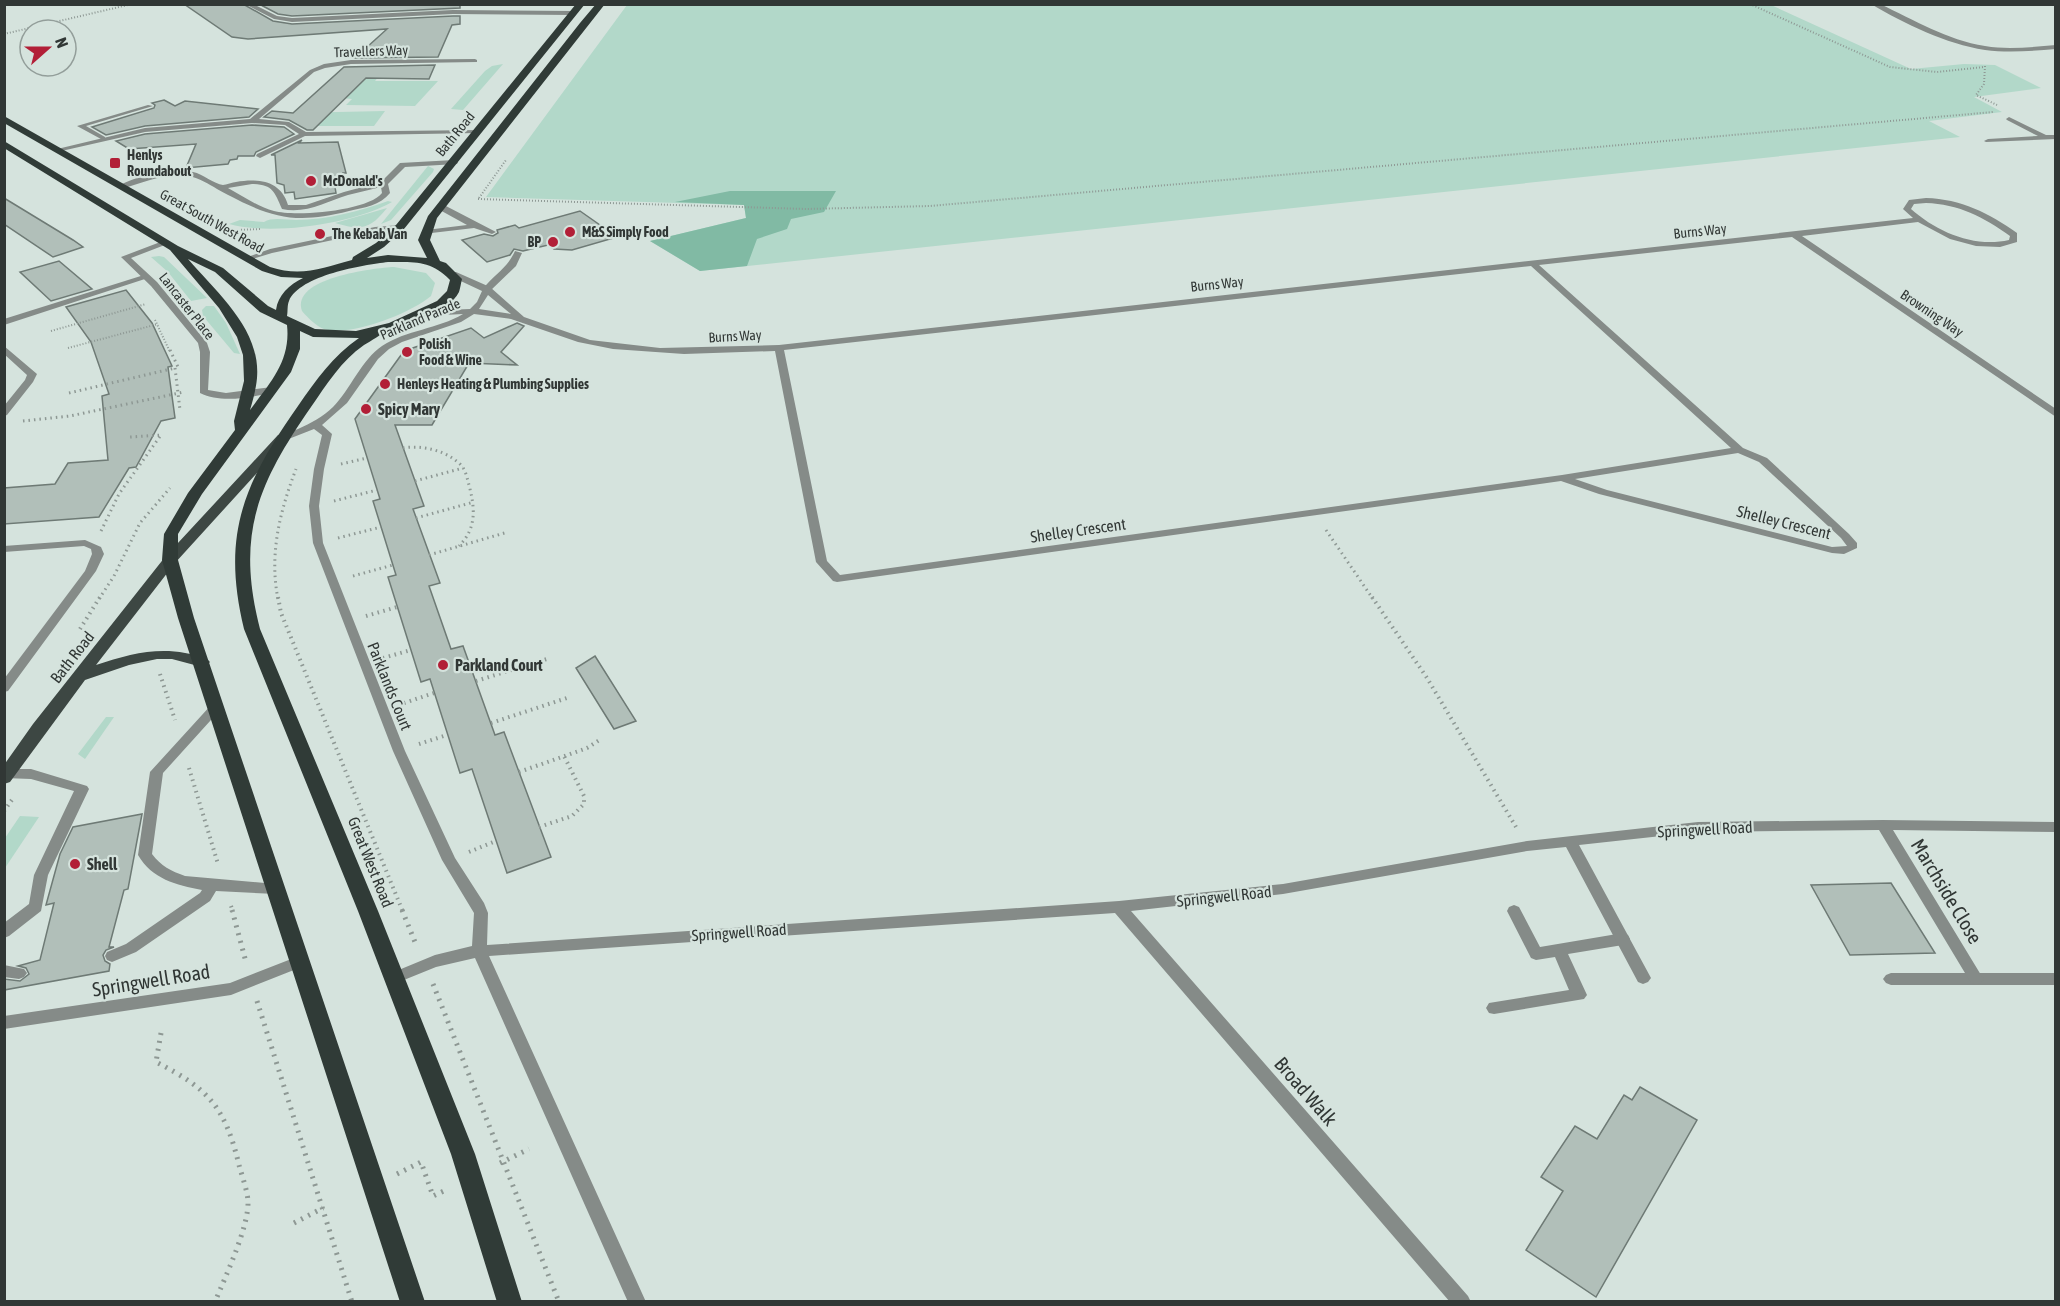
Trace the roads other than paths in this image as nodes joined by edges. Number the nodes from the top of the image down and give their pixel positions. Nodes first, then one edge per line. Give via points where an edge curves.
1 (249, 4) edge
2 (581, 4) edge
3 (602, 4) edge
4 (1874, 4) edge
5 (574, 13) junction
6 (2055, 47) edge
7 (475, 61) dead end
8 (150, 106) dead end
9 (4, 119) edge
10 (2009, 119) dead end
11 (252, 121) junction
12 (478, 130) junction
13 (304, 134) junction
14 (2046, 137) junction
15 (2055, 137) edge
16 (104, 138) junction
17 (1988, 141) dead end
18 (4, 144) edge
19 (57, 150) junction
20 (260, 156) dead end
21 (454, 162) junction
22 (384, 184) junction
23 (121, 187) junction
24 (220, 188) junction
25 (441, 207) junction
26 (1919, 220) junction
27 (475, 226) junction
28 (399, 227) junction
29 (426, 232) junction
30 (492, 232) dead end
31 (1794, 234) junction
32 (170, 245) junction
33 (518, 253) dead end
34 (249, 258) junction
35 (435, 263) junction
36 (1532, 263) junction
37 (340, 267) junction
38 (319, 274) junction
39 (453, 274) junction
40 (148, 278) junction
41 (487, 289) junction
42 (471, 312) junction
43 (424, 313) junction
44 (521, 319) junction
45 (287, 321) junction
46 (4, 322) edge
47 (380, 330) junction
48 (779, 348) junction
49 (4, 349) edge
50 (272, 390) junction
51 (248, 393) junction
52 (4, 413) edge
53 (2055, 414) edge
54 (316, 425) junction
55 (239, 432) junction
56 (282, 438) junction
57 (1739, 450) junction
58 (1562, 478) junction
59 (4, 549) edge
60 (170, 560) junction
61 (202, 662) junction
62 (81, 676) junction
63 (4, 687) edge
64 (216, 707) junction
65 (6, 776) edge
66 (1883, 825) junction
67 (2055, 827) edge
68 (1570, 840) junction
69 (219, 885) junction
70 (276, 889) junction
71 (1119, 908) junction
72 (1514, 911) dead end
73 (4, 932) edge
74 (1623, 939) junction
75 (1559, 950) junction
76 (479, 951) junction
77 (112, 956) dead end
78 (299, 962) junction
79 (394, 978) junction
80 (1643, 978) dead end
81 (1892, 979) dead end
82 (1976, 979) junction
83 (2055, 979) edge
84 (1494, 1008) dead end
85 (4, 1023) edge
86 (413, 1302) edge
87 (510, 1302) edge
88 (637, 1302) edge
89 (1462, 1302) edge

1 - 5 street via 276,18 292,20 453,12
2 - 5 highway, Bath Road
3 - 25 highway
4 - 6 street via 1974,45 2015,50
5 - 12 highway, Bath Road
7 - 11 street, Travellers Way via 330,64 312,71
8 - 16 street via 80,126
9 - 19 highway, Great South West Road
10 - 14 street
11 - 13 street via 284,122
11 - 16 street via 168,127
12 - 13 street
12 - 21 highway, Bath Road
13 - 20 street
14 - 15 street
14 - 17 street
16 - 19 street
18 - 32 highway
19 - 23 highway, Great South West Road
21 - 22 street via 406,164
21 - 28 highway, Bath Road
22 - 24 street via 324,208 285,207 281,195 265,185 245,182
22 - 24 street via 386,193 379,200 304,216 264,210
23 - 24 street via 188,173
23 - 34 highway, Great South West Road
25 - 27 street
25 - 29 highway
26 - 26 street via 1907,209 1912,202 1950,202 1968,207 2004,227 2014,235 2013,242 1982,245 1956,239
26 - 31 street, Burns Way
27 - 29 street
27 - 30 street
28 - 34 street
28 - 37 highway, Bath Road via 380,245
29 - 35 highway via 424,240
31 - 36 street, Burns Way
31 - 53 street, Browning Way
32 - 40 street, Lancaster Place via 124,257
32 - 45 highway via 219,270 264,309
32 - 51 highway via 235,321 250,357
33 - 41 street, Parkland Parade via 513,266
34 - 38 highway, Great South West Road via 274,272
35 - 37 highway via 397,258
35 - 39 highway
36 - 48 street, Burns Way
36 - 57 street, Shelley Crescent
37 - 38 highway
38 - 45 highway via 287,294 279,308
39 - 41 street, Burns Way
39 - 43 highway via 453,292
40 - 46 street
40 - 51 street, Lancaster Place via 202,343 203,391 211,396
41 - 42 street, Parkland Parade
41 - 44 street, Burns Way
42 - 43 street, Burns Way
42 - 44 street, Burns Way
42 - 54 street, Parkland Parade via 378,352 339,408
43 - 47 highway
44 - 48 street, Burns Way via 589,342 669,353
45 - 47 highway via 313,333 333,335
45 - 50 highway via 294,348 292,360
47 - 56 highway, Bath Road via 338,362
48 - 58 street, Shelley Crescent via 822,562 837,579
49 - 52 street via 32,374
50 - 51 street
50 - 55 highway
51 - 55 highway
54 - 56 street, Parkland Parade
54 - 76 street, Parklands Court via 327,434 314,506 318,543 399,751 449,860 481,913
55 - 60 highway via 171,534
56 - 60 main road, Bath Road
56 - 79 highway, Great West Road via 248,513 240,565 243,596 252,630
57 - 58 street, Shelley Crescent
57 - 58 street, Shelley Crescent via 1763,460 1845,536 1852,548 1832,550
59 - 63 street via 85,543 98,549 90,572
60 - 61 highway
60 - 62 main road, Bath Road
61 - 62 main road via 191,656 158,654
61 - 64 highway
62 - 65 main road, Bath Road
64 - 69 street via 157,772 145,855 150,866 161,874
64 - 70 highway
65 - 73 street via 31,774 82,789 41,875 36,908
66 - 67 street, Springwell Road
66 - 68 street, Springwell Road via 1698,827
66 - 82 street, Marchside Close
68 - 71 street, Springwell Road via 1283,890
68 - 74 street
69 - 70 street
69 - 77 street via 131,948
70 - 78 highway
71 - 76 street, Springwell Road
71 - 89 street, Broad Walk
72 - 75 street via 1536,954
74 - 75 street
74 - 80 street
75 - 84 street via 1579,995
76 - 79 street, Springwell Road via 424,963
76 - 88 street
78 - 85 street, Springwell Road via 231,989
78 - 86 highway
79 - 87 highway, Great West Road via 471,1178
81 - 82 street
82 - 83 street

